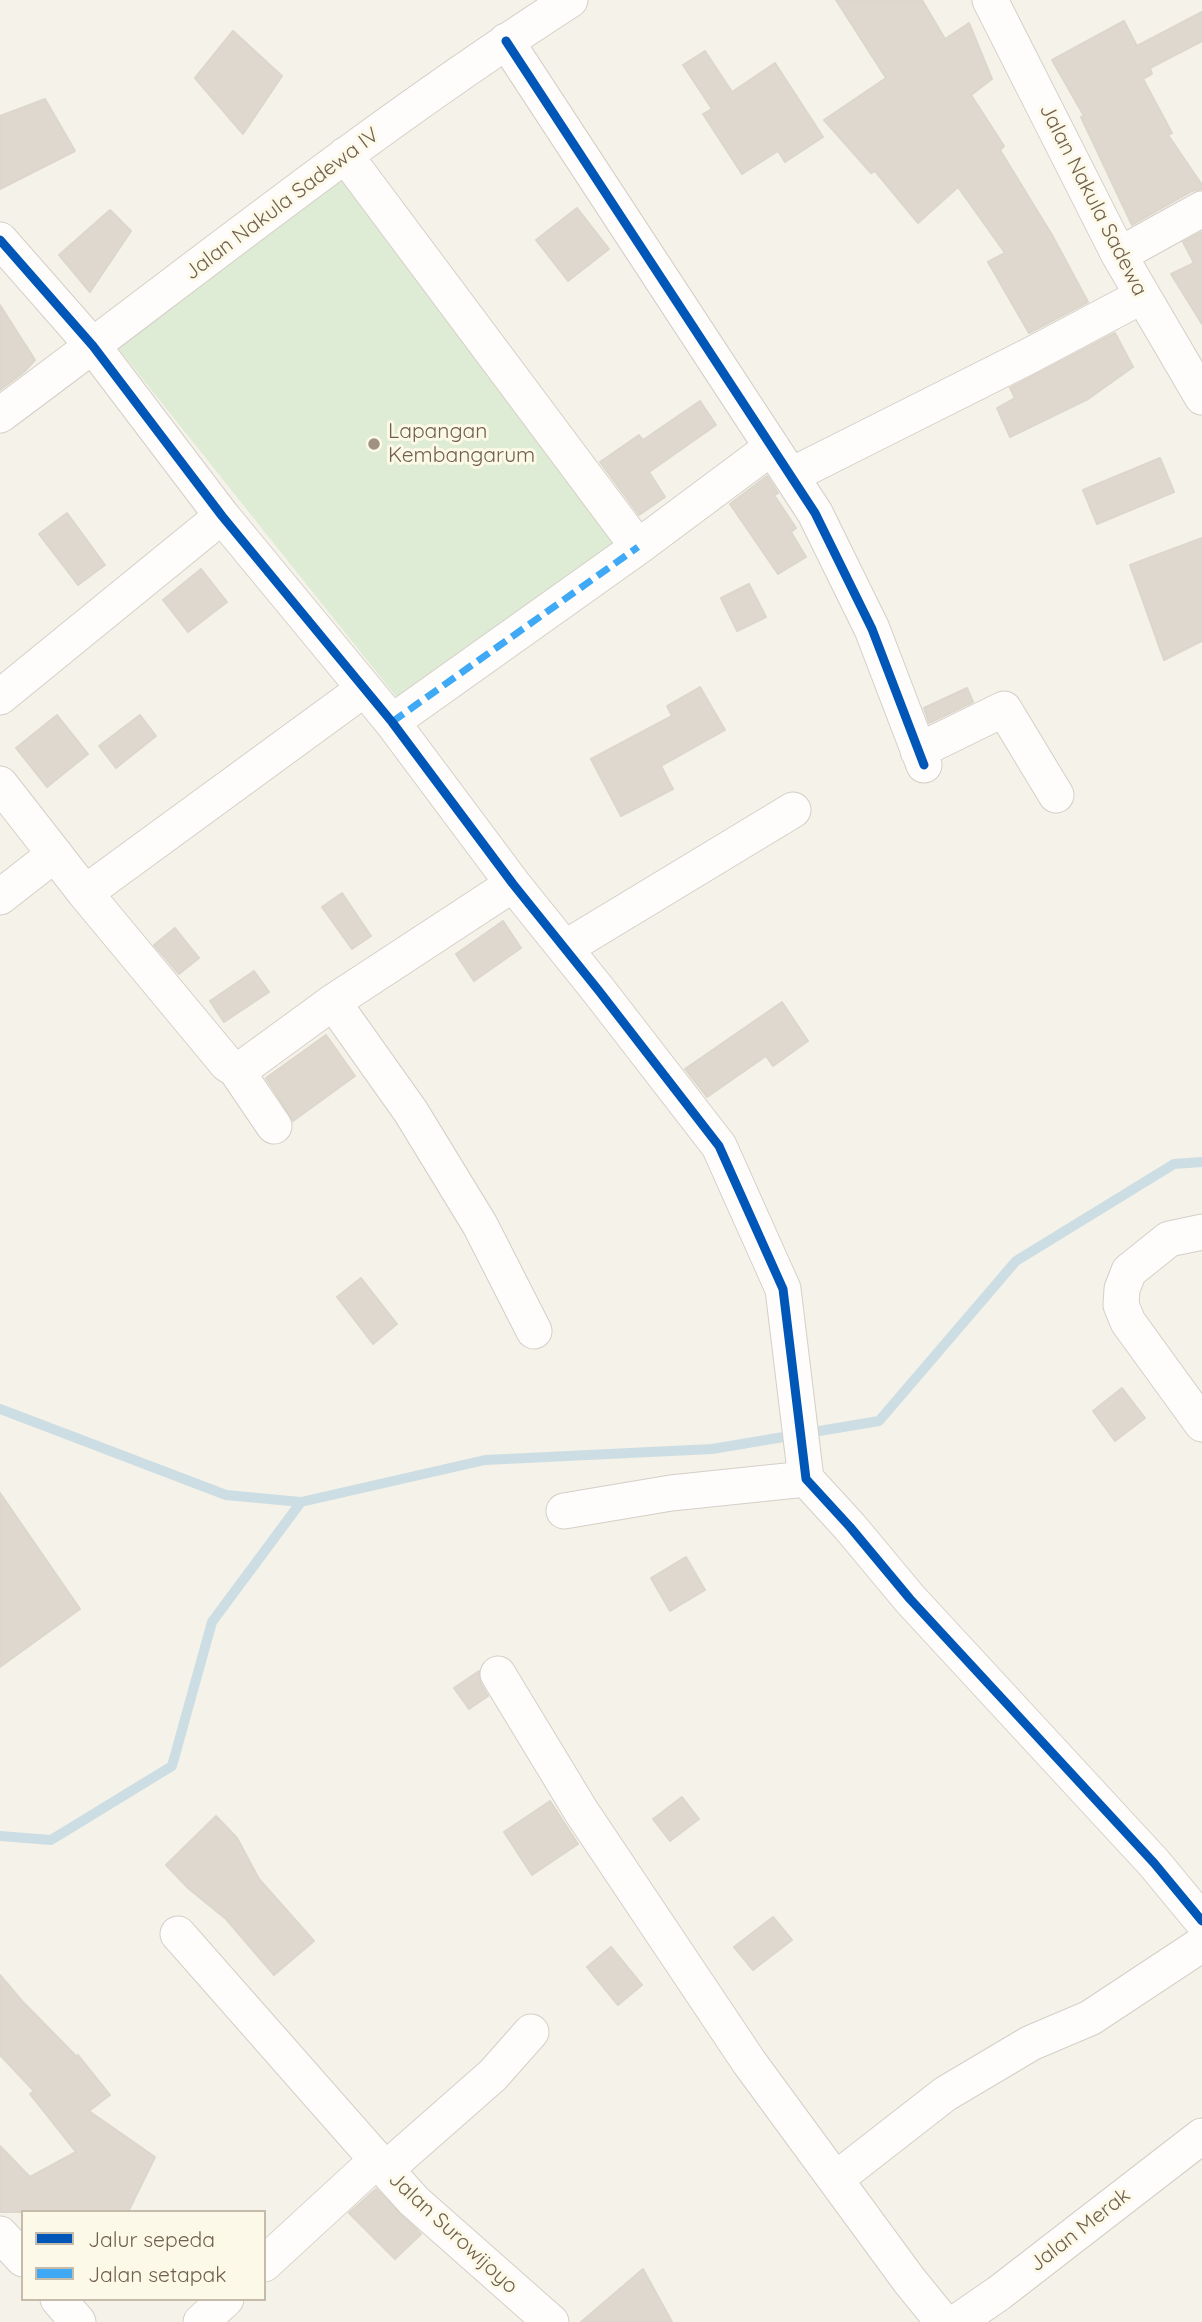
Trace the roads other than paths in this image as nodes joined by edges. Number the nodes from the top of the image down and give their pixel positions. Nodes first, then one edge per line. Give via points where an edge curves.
1 (570, 0) edge
2 (990, 0) edge
3 (506, 41) junction
4 (345, 155) junction
5 (1202, 209) edge
6 (0, 240) edge
7 (1119, 255) junction
8 (1142, 296) junction
9 (93, 346) junction
10 (1202, 397) edge
11 (0, 415) edge
12 (782, 461) junction
13 (222, 516) junction
14 (638, 547) junction
15 (365, 689) junction
16 (0, 697) edge
17 (392, 722) junction
18 (0, 784) edge
19 (1056, 795) dead end
20 (793, 810) dead end
21 (55, 854) junction
22 (513, 884) junction
23 (85, 893) junction
24 (0, 897) edge
25 (565, 948) junction
26 (334, 1002) junction
27 (236, 1070) junction
28 (274, 1126) dead end
29 (1202, 1232) edge
30 (534, 1331) dead end
31 (1202, 1424) edge
32 (805, 1470) junction
33 (564, 1511) dead end
34 (498, 1674) dead end
35 (1202, 1921) edge
36 (178, 1934) dead end
37 (1202, 1944) edge
38 (531, 2032) dead end
39 (1202, 2136) edge
40 (381, 2165) junction
41 (835, 2179) junction
42 (0, 2234) edge
43 (21, 2257) edge
44 (266, 2262) edge
45 (60, 2301) edge
46 (224, 2301) edge
47 (78, 2322) edge
48 (201, 2322) edge
49 (551, 2322) edge
50 (943, 2322) edge
51 (957, 2322) edge

1 - 3 street, Jalan Nakula Sadewa IV
2 - 7 street, Jalan Nakula Sadewa
3 - 4 street, Jalan Nakula Sadewa IV
3 - 12 street
4 - 9 street, Jalan Nakula Sadewa IV
4 - 14 street
5 - 7 street
6 - 9 street
7 - 8 street, Jalan Nakula Sadewa
8 - 10 street, Jalan Nakula Sadewa
8 - 12 street via 1031,355
9 - 11 street, Jalan Nakula Sadewa IV
9 - 13 street
12 - 14 street
12 - 19 street via 815,513 872,629 921,758 1004,709
13 - 15 street
13 - 16 street
14 - 17 street
15 - 17 street
15 - 23 street
17 - 22 street
18 - 21 street
20 - 25 street
21 - 23 street
21 - 24 street
22 - 25 street
22 - 26 street
23 - 27 street
25 - 32 street via 719,1146 783,1289
26 - 27 street
26 - 30 street via 418,1123 480,1226
27 - 28 street
29 - 31 street via 1169,1239 1135,1265 1122,1289 1121,1305 1128,1322
32 - 33 street
32 - 35 street via 910,1599
34 - 41 street via 581,1811
36 - 40 street
37 - 41 street via 1090,2018 1031,2043 945,2094
38 - 40 street via 493,2075
39 - 51 street, Jalan Merak
40 - 44 street, Jalan Surowijoyo
40 - 49 street, Jalan Surowijoyo via 414,2202
41 - 50 street
42 - 43 street
45 - 47 street
46 - 48 street

